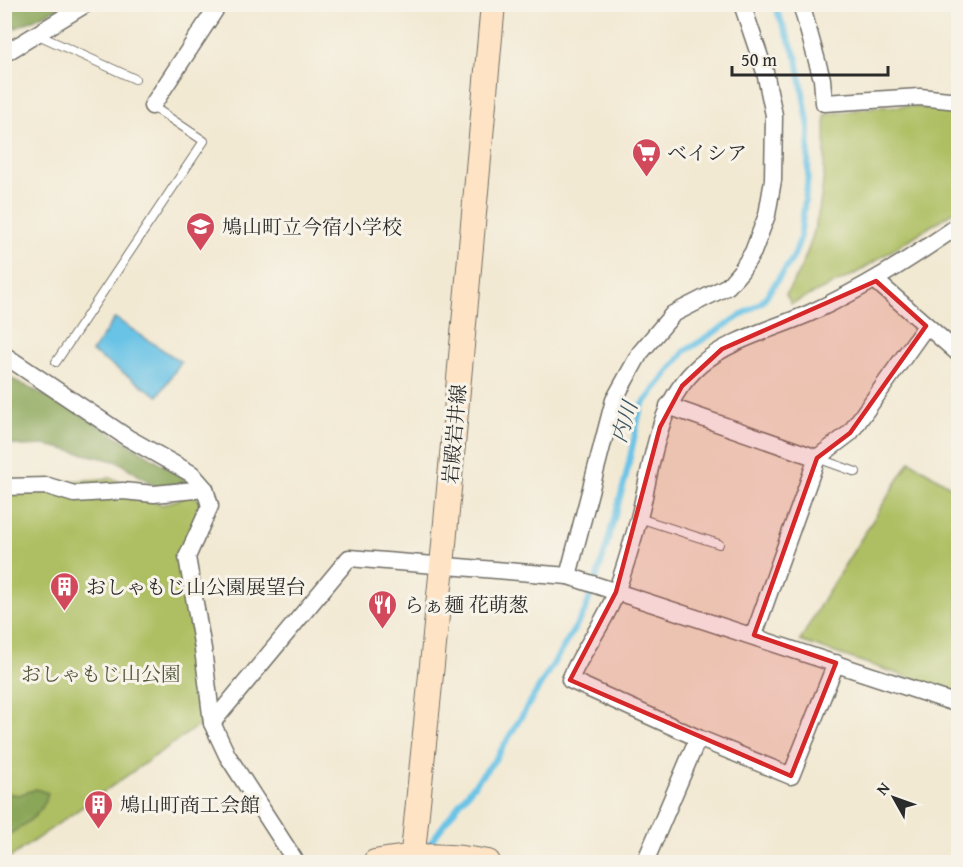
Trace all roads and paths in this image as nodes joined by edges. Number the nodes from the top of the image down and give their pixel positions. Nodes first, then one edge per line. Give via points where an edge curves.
1 (86, 4) edge
2 (219, 4) edge
3 (493, 4) edge
4 (742, 4) edge
5 (801, 4) edge
6 (36, 34) junction
7 (4, 54) edge
8 (135, 79) dead end
9 (958, 100) edge
10 (152, 106) joint
11 (958, 226) edge
12 (876, 281) junction
13 (926, 326) junction
14 (958, 352) edge
15 (4, 355) edge
16 (56, 362) dead end
17 (668, 406) junction
18 (817, 458) junction
19 (856, 472) dead end
20 (4, 487) edge
21 (205, 489) junction
22 (639, 518) junction
23 (719, 544) dead end
24 (442, 566) junction
25 (568, 576) junction
26 (616, 592) junction
27 (754, 635) junction
28 (836, 663) junction
29 (958, 704) edge
30 (212, 723) junction
31 (698, 738) junction
32 (412, 859) edge
33 (296, 862) edge
34 (375, 862) edge
35 (488, 862) edge
36 (645, 862) edge

1 - 6 street
2 - 10 street
3 - 24 main road, 岩殿岩井線
4 - 25 street via 765,72 774,115 773,180 767,215 741,272 728,286 673,314 640,353 615,400
5 - 9 street via 822,79 824,103 920,97
6 - 7 street
6 - 8 lane
10 - 16 lane via 204,141
11 - 12 street
12 - 13 street
12 - 17 street via 722,349 699,366
13 - 14 street
13 - 18 street via 850,432
15 - 21 street via 128,438 192,474
17 - 18 street
17 - 22 street
18 - 19 lane
18 - 27 street
20 - 21 street via 48,486 74,494 154,494
21 - 30 street via 210,506 187,557
22 - 23 lane
22 - 26 street
24 - 25 street
24 - 30 street via 349,558
24 - 32 main road, 岩殿岩井線
25 - 26 street
26 - 27 street
26 - 31 street via 570,680
27 - 28 street
28 - 29 street
28 - 31 street via 791,776
30 - 33 street via 227,755
31 - 36 street
32 - 34 main road
32 - 35 main road via 456,856

